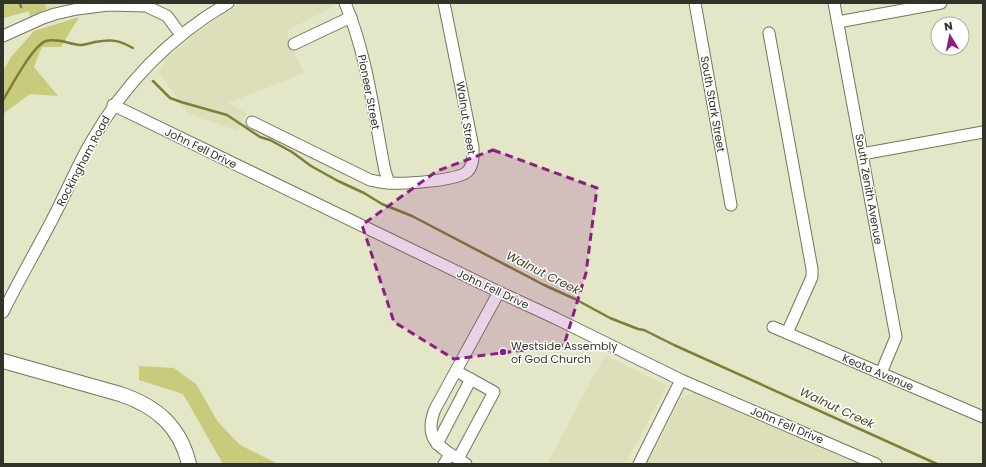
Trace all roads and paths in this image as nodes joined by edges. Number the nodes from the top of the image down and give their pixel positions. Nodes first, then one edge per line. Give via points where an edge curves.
1 (228, 3) edge
2 (345, 3) edge
3 (444, 3) edge
4 (695, 3) edge
5 (834, 3) edge
6 (941, 3) edge
7 (143, 5) edge
8 (351, 17) junction
9 (838, 22) junction
10 (769, 33) dead end
11 (181, 35) junction
12 (3, 36) edge
13 (294, 44) dead end
14 (113, 105) junction
15 (252, 122) dead end
16 (983, 132) edge
17 (862, 154) junction
18 (389, 183) junction
19 (731, 205) dead end
20 (499, 292) junction
21 (3, 312) edge
22 (773, 327) dead end
23 (787, 333) junction
24 (3, 361) edge
25 (456, 371) junction
26 (881, 373) junction
27 (471, 379) junction
28 (681, 380) junction
29 (983, 417) edge
30 (437, 444) junction
31 (458, 459) edge
32 (189, 464) edge
33 (444, 464) edge
34 (639, 464) edge
35 (876, 464) edge

1 - 11 street, Rockingham Road
2 - 8 street, Pioneer Street
3 - 18 street, Walnut Street via 473,147 473,161 468,171 460,176
4 - 19 street, South Stark Street
5 - 9 street, South Zenith Avenue
6 - 9 street
7 - 11 street via 167,16
7 - 12 street via 108,5 77,9 42,18
8 - 13 street
8 - 18 street, Pioneer Street via 362,54
9 - 17 street, South Zenith Avenue
10 - 23 street via 812,269 812,277
11 - 14 street, Rockingham Road via 142,70
14 - 20 street, John Fell Drive
14 - 21 street, Rockingham Road via 90,142
15 - 18 street, Walnut Street via 370,180
16 - 17 street
17 - 26 street, South Zenith Avenue via 896,337
20 - 25 street
20 - 28 street, John Fell Drive
22 - 23 street, Keota Avenue
23 - 26 street, Keota Avenue
24 - 32 main road via 134,398 150,406 177,433 186,450
25 - 27 street
25 - 30 street via 431,419 430,429
26 - 29 street, Keota Avenue
27 - 30 street
27 - 31 street via 494,392
28 - 34 street
28 - 35 street, John Fell Drive
30 - 31 street
31 - 33 street

